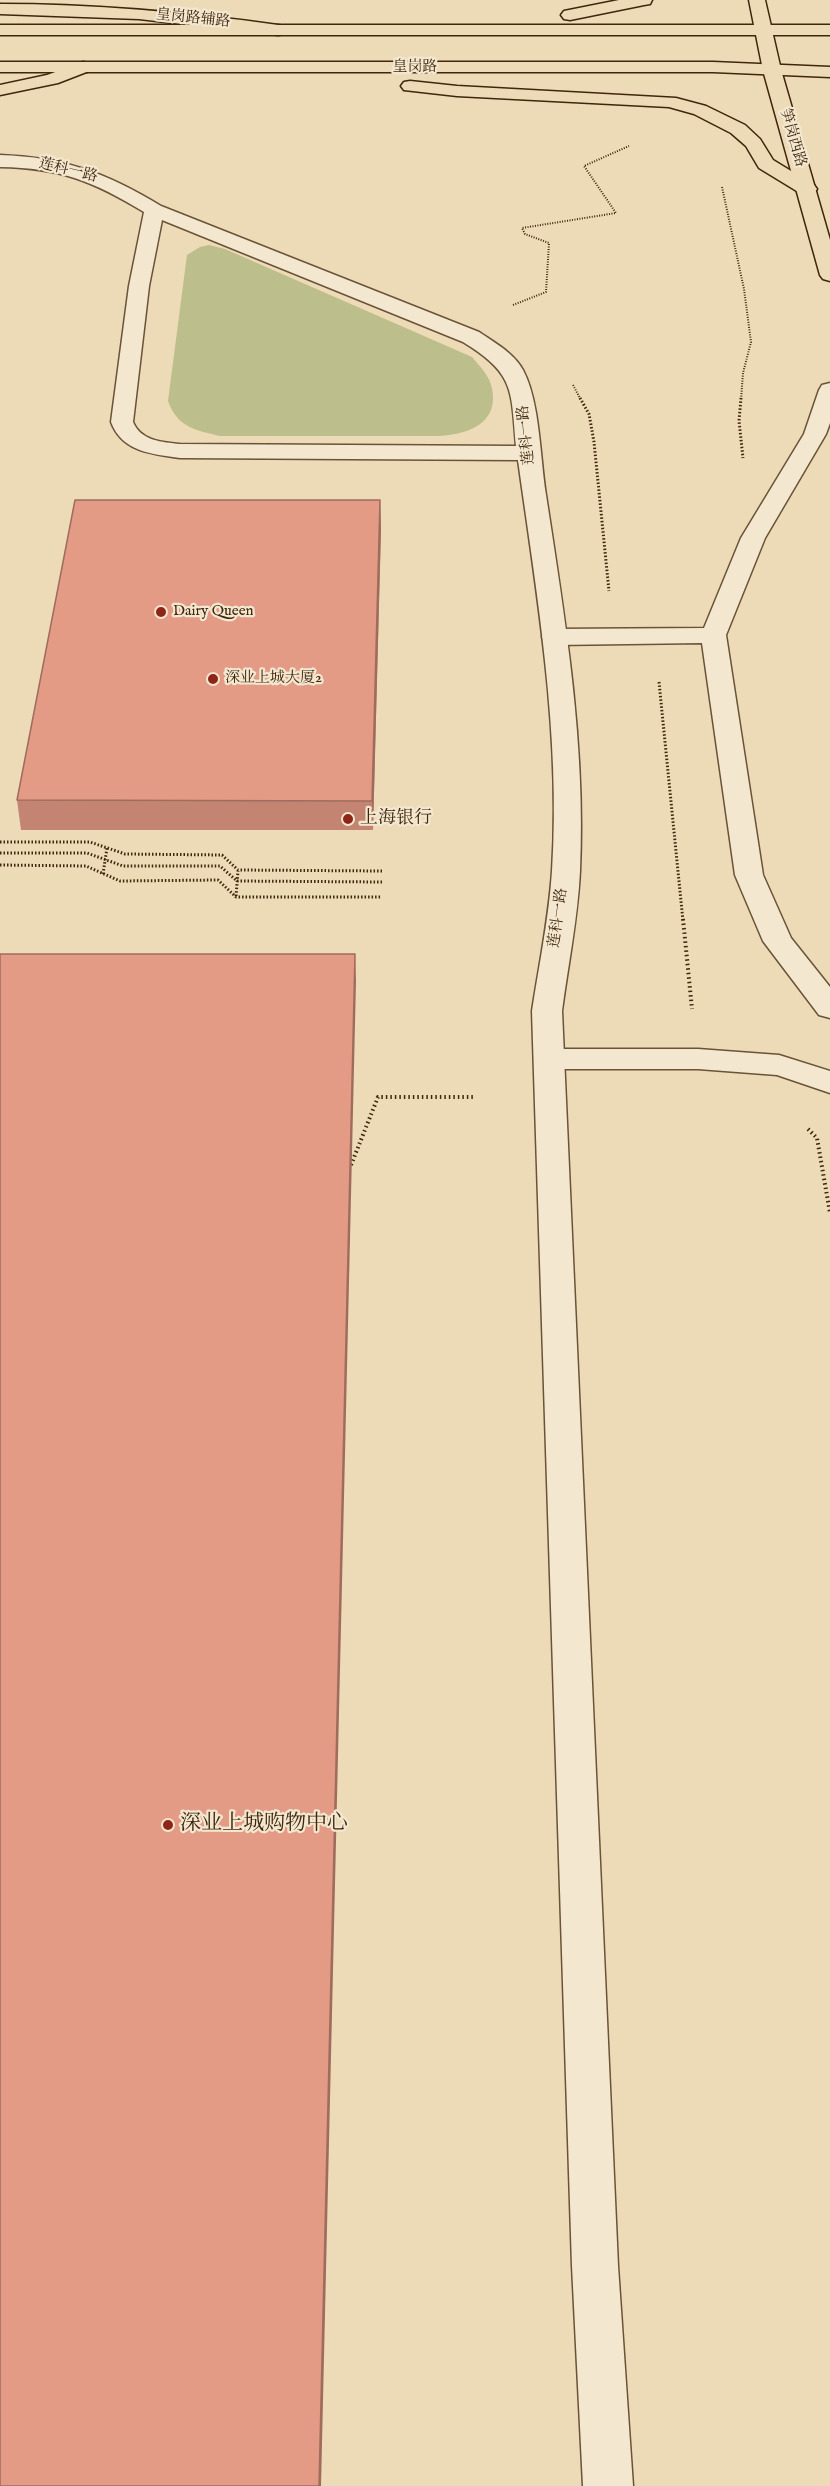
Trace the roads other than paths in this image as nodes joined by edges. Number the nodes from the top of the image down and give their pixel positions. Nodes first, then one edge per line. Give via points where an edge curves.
1 (644, 0) edge
2 (757, 0) edge
3 (0, 9) edge
4 (0, 30) edge
5 (278, 30) junction
6 (450, 30) junction
7 (764, 30) junction
8 (830, 30) edge
9 (0, 67) edge
10 (83, 67) junction
11 (287, 68) junction
12 (772, 70) junction
13 (830, 72) edge
14 (0, 90) edge
15 (0, 160) edge
16 (28, 180) dead end
17 (107, 181) junction
18 (807, 189) junction
19 (154, 210) junction
20 (830, 275) edge
21 (830, 390) edge
22 (528, 453) junction
23 (713, 635) junction
24 (555, 637) junction
25 (830, 1008) edge
26 (550, 1059) junction
27 (830, 1082) edge
28 (608, 2486) edge

1 - 6 main road via 567,16
2 - 7 main road, 笋岗西路
3 - 5 main road, 皇岗路辅路 via 142,14
4 - 5 main road
5 - 6 main road
6 - 7 main road
7 - 8 main road
7 - 12 main road, 笋岗西路
9 - 10 main road, 皇岗路
10 - 11 main road, 皇岗路
10 - 14 main road via 52,79
11 - 12 main road, 皇岗路
11 - 18 main road via 457,91 670,102 700,110 738,129 766,164
12 - 13 main road, 皇岗路
12 - 18 main road, 笋岗西路
15 - 17 street, 莲科一路 via 58,165
16 - 17 street
17 - 19 street, 莲科一路
18 - 20 main road, 笋岗西路
19 - 22 street, 莲科一路 via 485,345 512,370 523,396
19 - 22 street via 139,286 122,422 125,432 136,441 180,452
21 - 23 street via 815,434 753,538
22 - 24 street, 莲科一路
23 - 24 street
23 - 25 street via 749,875 778,940
24 - 26 street, 莲科一路 via 566,754 566,872 547,1011
26 - 27 street via 698,1059 779,1065
26 - 28 street, 莲科一路 via 595,2266

